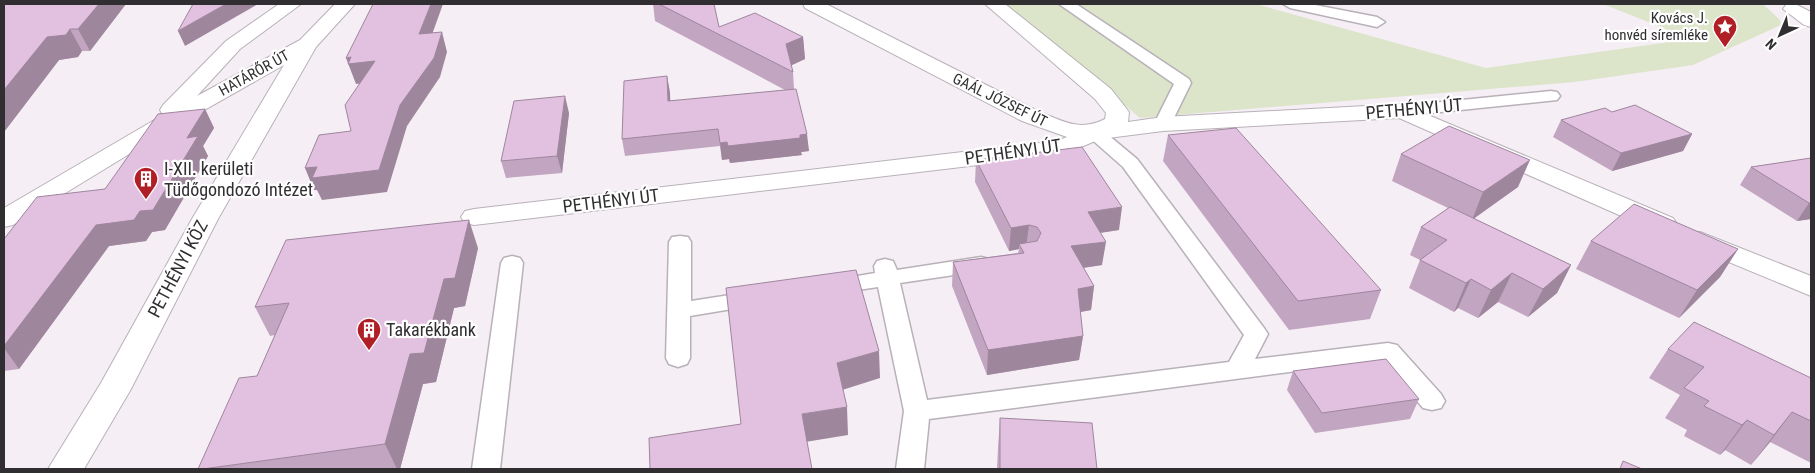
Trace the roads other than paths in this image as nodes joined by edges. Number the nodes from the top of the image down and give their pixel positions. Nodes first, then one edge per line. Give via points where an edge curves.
1 (291, 4) edge
2 (345, 4) edge
3 (812, 4) edge
4 (994, 4) edge
5 (1066, 4) edge
6 (1290, 4) edge
7 (1800, 6) edge
8 (1811, 21) edge
9 (1377, 22) dead end
10 (307, 44) junction
11 (1551, 96) dead end
12 (1402, 111) junction
13 (1163, 124) junction
14 (154, 130) junction
15 (1095, 133) junction
16 (474, 217) dead end
17 (4, 219) edge
18 (680, 242) dead end
19 (1006, 260) edge
20 (512, 263) dead end
21 (887, 271) junction
22 (1811, 287) edge
23 (814, 289) edge
24 (777, 295) edge
25 (679, 310) junction
26 (678, 358) dead end
27 (1238, 370) junction
28 (1432, 401) dead end
29 (917, 411) junction
30 (66, 469) edge
31 (486, 469) edge
32 (910, 469) edge

1 - 14 street, HATÁRŐR ÚT via 233,45
2 - 10 street, HATÁRŐR ÚT
3 - 15 street, GAÁL JÓZSEF ÚT via 1030,116 1071,131
4 - 15 street via 1104,94 1118,112 1116,123
5 - 13 lane via 1183,83
6 - 9 lane
7 - 8 street
10 - 14 street, HATÁRŐR ÚT
10 - 30 street, PETHÉNYI KÖZ
11 - 12 lane, PETHÉNYI ÚT
12 - 13 street, PETHÉNYI ÚT
12 - 22 street
13 - 15 street, PETHÉNYI ÚT
14 - 17 street, HATÁRŐR ÚT
15 - 16 street, PETHÉNYI ÚT via 1062,148
15 - 27 lane via 1130,162 1256,334
18 - 25 lane
19 - 21 lane
20 - 31 lane
21 - 23 lane
21 - 29 lane
24 - 25 lane
25 - 26 lane
27 - 28 lane via 1388,351
27 - 29 lane
29 - 32 lane

